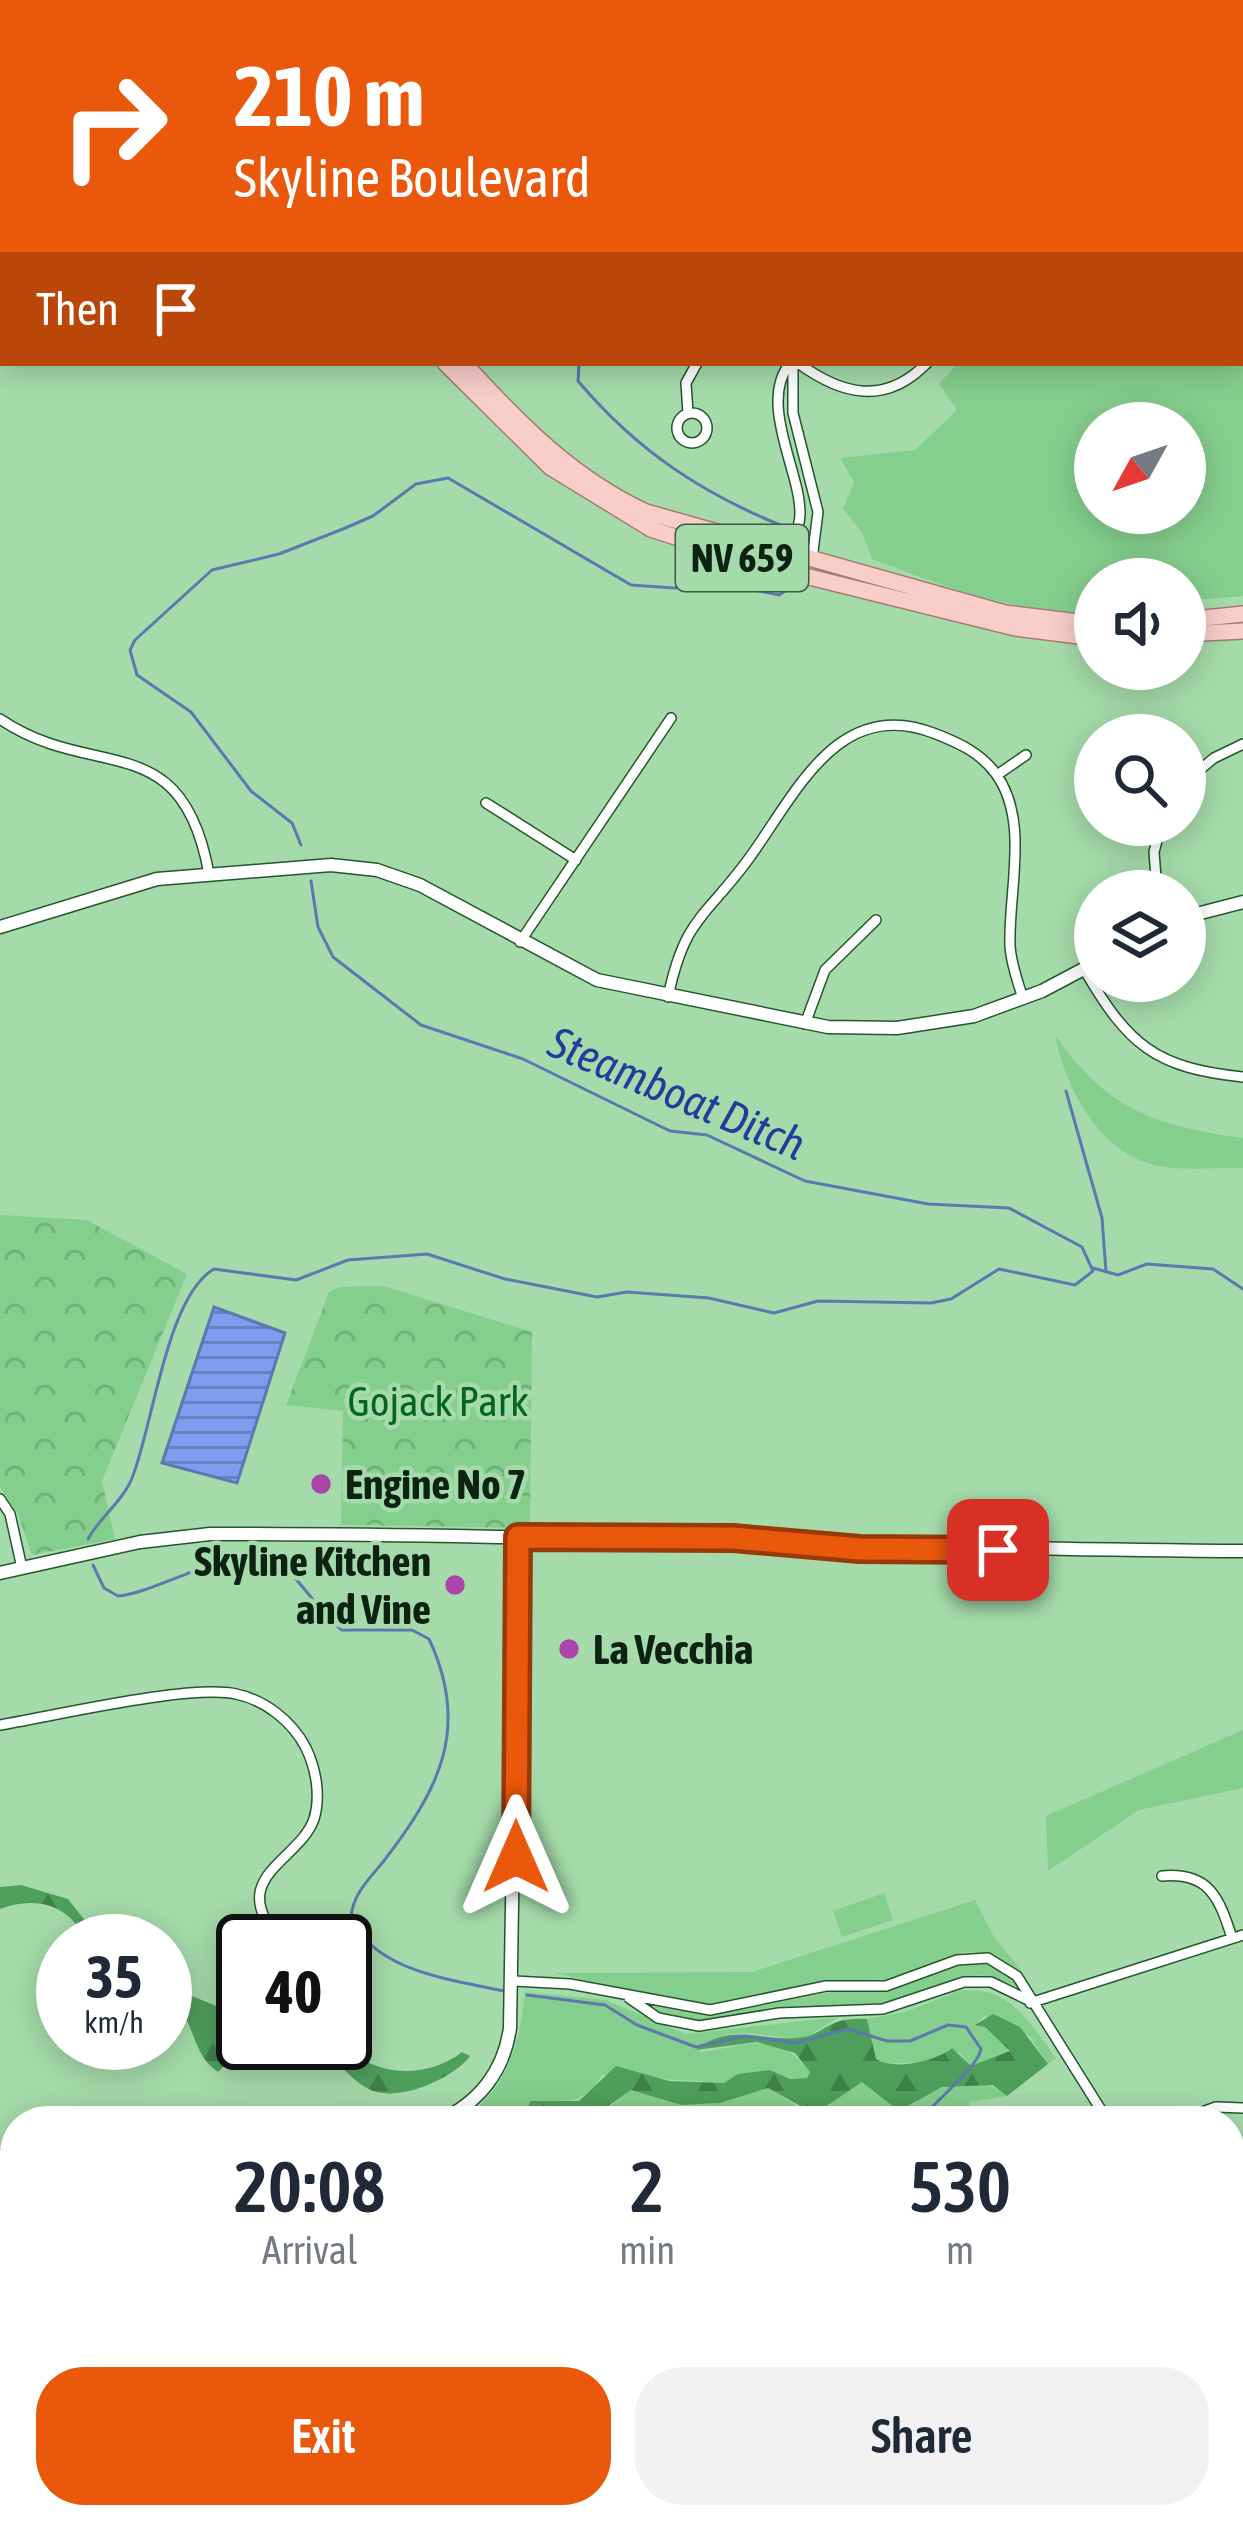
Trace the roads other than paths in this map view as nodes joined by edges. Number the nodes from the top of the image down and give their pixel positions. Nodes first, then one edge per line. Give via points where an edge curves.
1 (448, 366) edge
2 (467, 366) edge
3 (695, 366) edge
4 (792, 366) edge
5 (794, 366) edge
6 (799, 366) edge
7 (923, 366) edge
8 (688, 413) dead end
9 (765, 548) junction
10 (812, 559) junction
11 (765, 566) junction
12 (1243, 614) edge
13 (1206, 618) edge
14 (1074, 621) edge
15 (1243, 631) edge
16 (1206, 633) edge
17 (1074, 635) edge
18 (671, 718) dead end
19 (0, 719) edge
20 (1243, 745) edge
21 (1025, 755) dead end
22 (1206, 765) edge
23 (997, 775) junction
24 (486, 802) dead end
25 (576, 860) junction
26 (209, 874) junction
27 (1243, 902) edge
28 (1206, 912) edge
29 (876, 920) dead end
30 (0, 927) edge
31 (520, 942) junction
32 (1074, 974) edge
33 (668, 997) junction
34 (1023, 999) junction
35 (1108, 1002) edge
36 (805, 1024) junction
37 (1243, 1077) edge
38 (0, 1498) edge
39 (518, 1537) junction
40 (1243, 1551) edge
41 (22, 1568) junction
42 (0, 1573) edge
43 (0, 1725) edge
44 (1162, 1876) dead end
45 (265, 1914) edge
46 (1237, 1937) edge
47 (514, 1981) junction
48 (627, 1996) junction
49 (1030, 2002) junction
50 (464, 2106) edge
51 (1098, 2106) edge

1 - 11 main road, NV 659 via 581,491 668,536
2 - 9 main road, NV 659 via 538,439 616,498
3 - 8 street via 686,383
4 - 9 street via 777,388 775,413 802,528
5 - 10 street via 793,413 818,512
6 - 7 street via 831,386 866,394
9 - 10 main road, NV 659
10 - 11 main road
10 - 14 main road, NV 659 via 1005,613
11 - 17 main road, NV 659
12 - 13 main road
15 - 16 main road
18 - 25 street
19 - 26 street via 43,742 126,760 158,776 193,815
20 - 22 street
21 - 23 street
23 - 33 street via 961,744 907,725 861,729 834,744 687,932
23 - 34 street via 1014,825 1010,942
24 - 25 street
25 - 31 street
26 - 30 street via 139,882
26 - 31 street via 331,865 377,870
27 - 28 street
29 - 36 street via 825,970
31 - 33 street via 597,980
32 - 34 street
33 - 36 street
34 - 36 street via 922,1026
35 - 37 street via 1145,1050 1180,1068
38 - 41 street
39 - 40 street
39 - 41 street via 186,1536
39 - 47 street
41 - 42 street
43 - 45 street via 200,1693 233,1693 268,1707 303,1742 317,1788 312,1825 270,1868
44 - 46 street via 1204,1881
46 - 49 street
47 - 48 street
47 - 50 street via 498,2070
48 - 49 street via 658,2018 699,2026 883,2009 964,1982 1000,1985
48 - 49 street via 710,2010 826,1986 886,1986 976,1957 1010,1967
49 - 51 street

